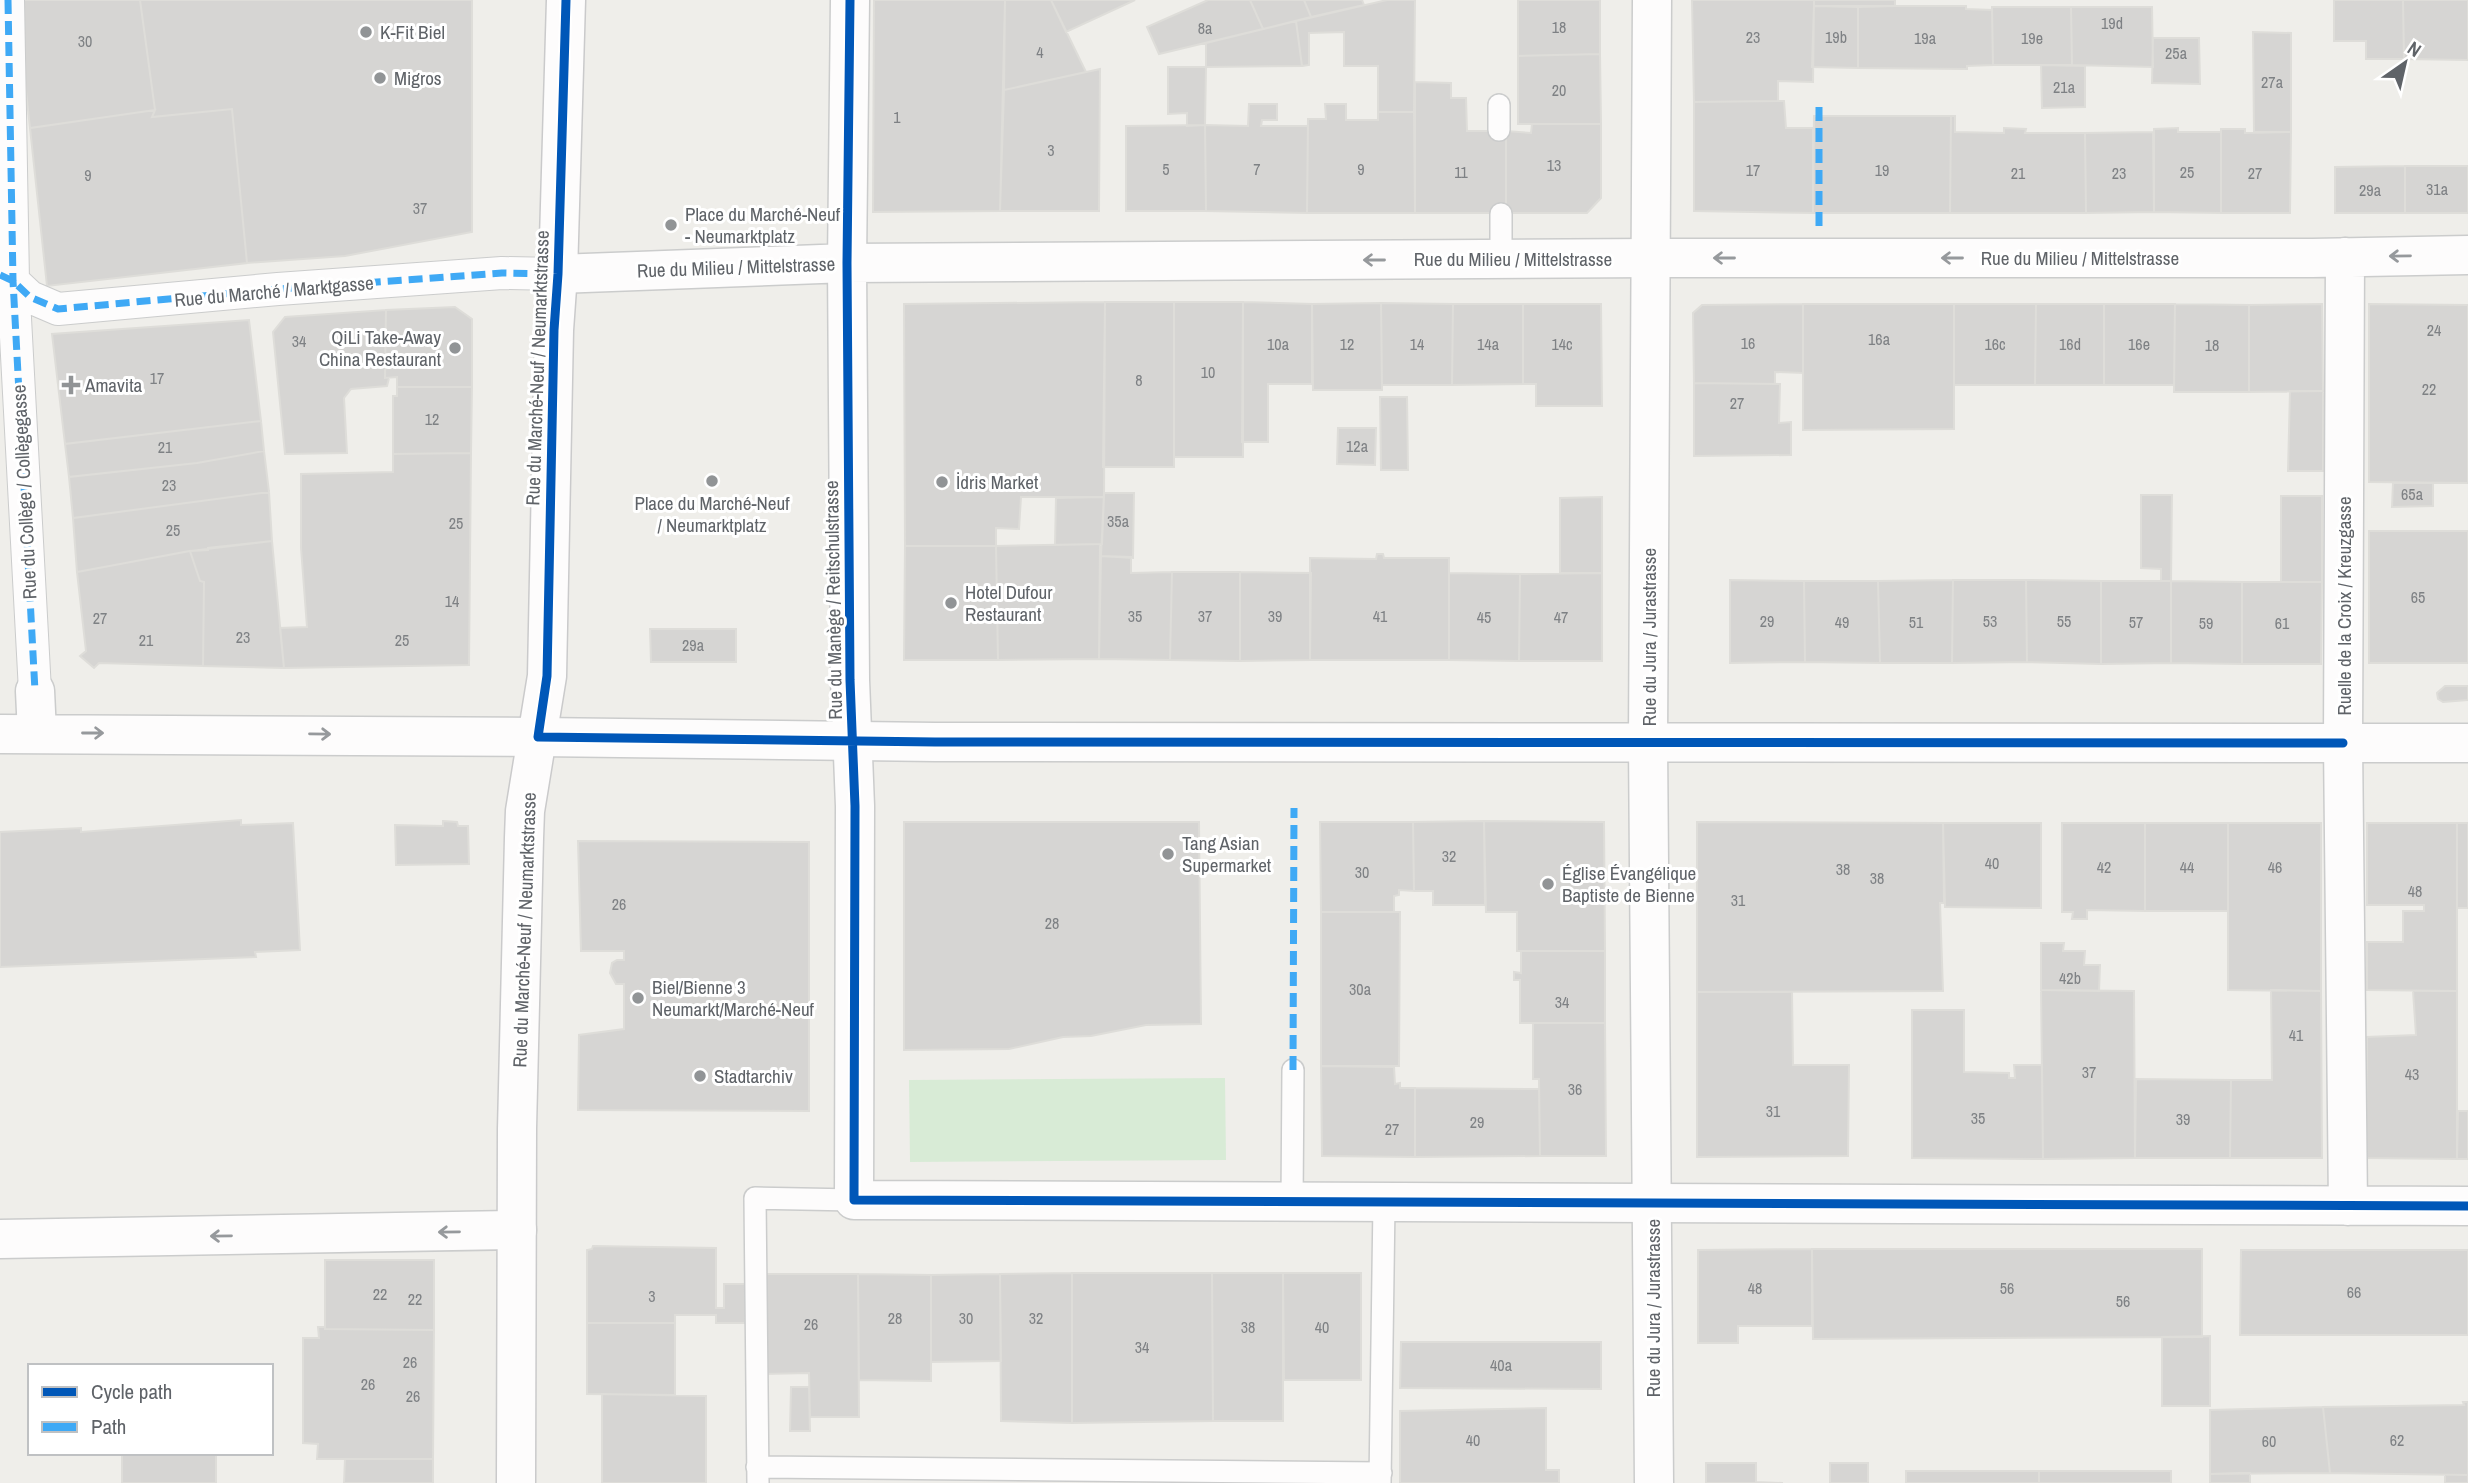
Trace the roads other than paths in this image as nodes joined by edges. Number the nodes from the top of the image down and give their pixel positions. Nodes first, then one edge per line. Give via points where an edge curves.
1 (8, 0) edge
2 (566, 0) edge
3 (850, 0) edge
4 (1651, 0) edge
5 (1499, 105) dead end
6 (1499, 130) dead end
7 (1501, 214) dead end
8 (2468, 255) edge
9 (1652, 257) junction
10 (2345, 257) junction
11 (1501, 259) junction
12 (847, 263) junction
13 (558, 274) junction
14 (6, 278) edge
15 (36, 691) joint
16 (18, 733) edge
17 (538, 737) junction
18 (852, 741) junction
19 (1648, 742) junction
20 (2343, 743) junction
21 (2468, 743) edge
22 (1293, 1070) dead end
23 (854, 1200) junction
24 (1292, 1202) junction
25 (1652, 1202) junction
26 (1384, 1203) junction
27 (2348, 1206) junction
28 (2468, 1206) edge
29 (517, 1230) junction
30 (0, 1239) edge
31 (757, 1475) edge
32 (1381, 1478) edge
33 (516, 1483) edge
34 (1654, 1483) edge

1 - 14 street, Rue du Collège / Collègegasse
2 - 13 street, Rue du Marché-Neuf / Neumarktstrasse
3 - 12 street, Rue du Manège / Reitschulstrasse
4 - 9 street, Rue du Jura / Jurastrasse
5 - 6 lane
7 - 11 lane
8 -> 10 street, Rue du Milieu / Mittelstrasse
10 -> 9 street, Rue du Milieu / Mittelstrasse
9 - 11 street, Rue du Milieu / Mittelstrasse
9 - 19 street, Rue du Jura / Jurastrasse
10 - 20 street, Ruelle de la Croix / Kreuzgasse
11 -> 12 street, Rue du Milieu / Mittelstrasse
12 - 13 street, Rue du Milieu / Mittelstrasse
12 - 18 street, Rue du Manège / Reitschulstrasse
13 - 14 street, Rue du Marché / Marktgasse via 502,273 58,309 30,297
13 - 17 street, Rue du Marché-Neuf / Neumarktstrasse via 547,676
14 - 15 street, Rue du Collège / Collègegasse
15 - 16 street, Rue du Collège / Collègegasse
16 -> 17 street
17 - 18 street
17 - 29 street, Rue du Marché-Neuf / Neumarktstrasse via 525,811
18 - 19 street
18 - 23 street, Rue du Manège / Reitschulstrasse
19 - 20 street
19 - 25 street, Rue du Jura / Jurastrasse
20 - 21 street
20 - 27 street, Ruelle de la Croix / Kreuzgasse
22 - 24 lane
23 - 24 street
23 - 31 lane via 755,1198
24 - 26 street
25 - 26 street
25 - 27 street
25 - 34 street, Rue du Jura / Jurastrasse
26 - 32 lane
27 - 28 street
29 -> 30 street
29 - 33 street, Rue du Marché-Neuf / Neumarktstrasse
31 - 32 lane

